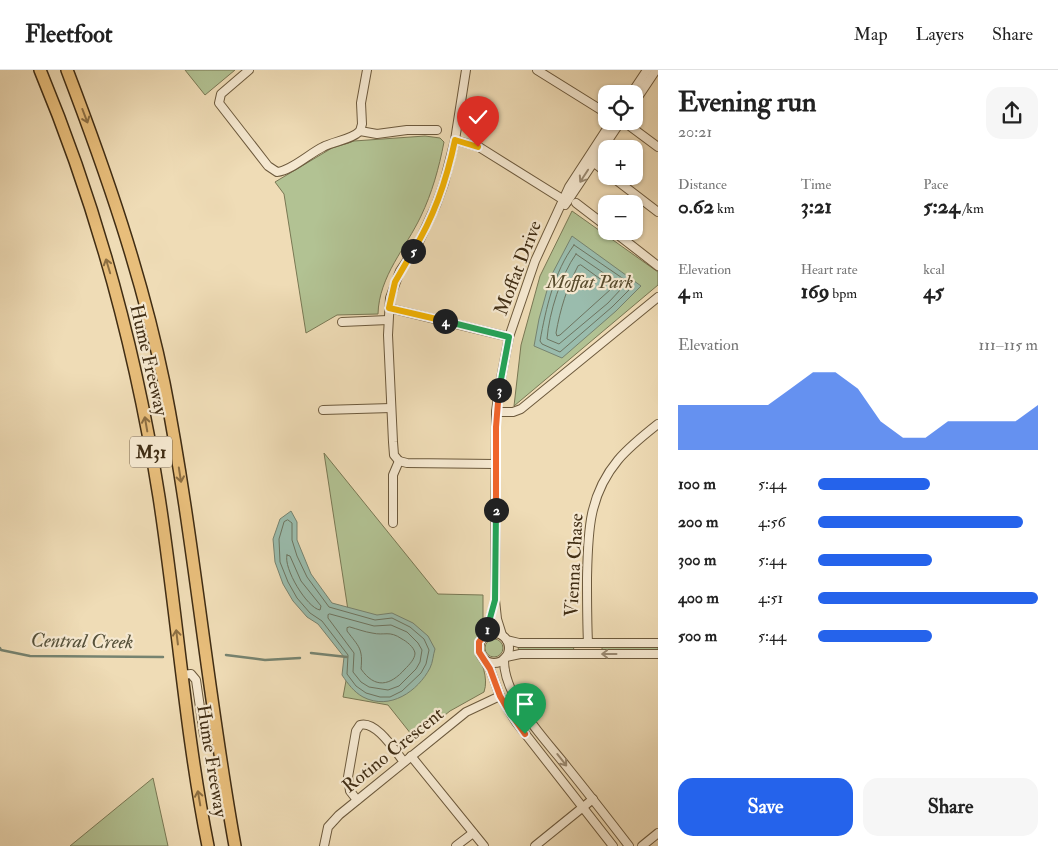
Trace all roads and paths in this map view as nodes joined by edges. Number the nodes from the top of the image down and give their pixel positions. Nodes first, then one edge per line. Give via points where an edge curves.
1 (40, 70) edge
2 (67, 70) edge
3 (249, 70) edge
4 (367, 70) edge
5 (466, 70) edge
6 (537, 70) edge
7 (647, 70) edge
8 (656, 70) edge
9 (637, 85) edge
10 (643, 90) edge
11 (598, 108) edge
12 (437, 130) dead end
13 (606, 130) edge
14 (616, 130) edge
15 (634, 130) edge
16 (360, 131) junction
17 (455, 140) junction
18 (658, 147) edge
19 (593, 162) junction
20 (598, 166) edge
21 (623, 185) edge
22 (565, 201) junction
23 (576, 203) dead end
24 (658, 212) edge
25 (598, 220) edge
26 (625, 240) edge
27 (658, 266) edge
28 (658, 297) edge
29 (389, 308) junction
30 (388, 320) junction
31 (342, 322) dead end
32 (509, 337) junction
33 (391, 408) junction
34 (323, 410) dead end
35 (496, 412) junction
36 (658, 424) edge
37 (399, 461) junction
38 (495, 464) junction
39 (393, 523) dead end
40 (495, 600) junction
41 (485, 635) junction
42 (505, 637) junction
43 (588, 643) junction
44 (658, 643) edge
45 (658, 654) edge
46 (505, 658) junction
47 (484, 660) junction
48 (182, 675) junction
49 (500, 696) junction
50 (217, 740) junction
51 (411, 756) junction
52 (404, 762) junction
53 (593, 799) junction
54 (358, 800) junction
55 (582, 807) junction
56 (473, 832) junction
57 (658, 833) edge
58 (208, 846) edge
59 (235, 846) edge
60 (324, 846) edge
61 (456, 846) edge
62 (484, 846) edge
63 (535, 846) edge
64 (613, 846) edge
65 (629, 846) edge
66 (642, 846) edge

48 -> 1 highway, Hume Freeway / M31 via 159,498 131,350 92,212
2 -> 50 highway, Hume Freeway / M31 via 119,214 146,307 163,382 190,542
3 - 16 street via 221,94 219,103 274,171 282,172 324,146
4 - 16 street
5 - 17 street
6 - 11 street
7 - 9 street
8 - 10 street
12 - 16 street via 377,134
13 - 22 street, Moffat Drive via 575,176
14 - 19 street, Moffat Drive
15 - 18 street
17 - 22 street via 478,147
17 - 29 street via 436,204 418,244 395,282
19 - 20 street
19 -> 22 street, Moffat Drive
21 - 24 street
22 - 32 street, Moffat Drive via 535,261
23 - 25 street
26 - 27 street
28 - 35 street via 521,409
29 - 30 street
29 - 32 street
30 - 31 street
30 - 33 street
32 - 35 street, Moffat Drive
33 - 34 street
33 - 37 street via 393,452
35 - 38 street, Moffat Drive
36 - 43 street, Vienna Chase via 618,459 596,496 588,540
37 - 38 street
37 - 39 street via 393,475
38 - 40 street, Moffat Drive
40 - 41 street, Moffat Drive
40 - 42 street, Moffat Drive via 497,619
41 - 42 street via 494,632
41 - 47 street via 478,647
42 - 43 street via 519,643
42 - 46 street via 509,649
43 - 44 street
45 -> 46 street via 520,654
46 - 47 street via 494,663
46 -> 53 street via 507,680 522,708
47 - 49 street
48 - 50 street via 191,674 196,680 204,735 208,740
58 -> 48 highway, Hume Freeway / M31
49 - 51 street, Rotino Crescent via 466,712
49 - 55 street via 516,722
50 - 59 highway, Hume Freeway / M31
51 - 52 street, Rotino Crescent
51 - 56 street
52 - 54 street, Rotino Crescent
52 - 54 street via 377,730 369,725 360,725 356,731 348,777 350,790
53 - 55 street
53 - 65 street
54 - 60 street, Rotino Crescent via 331,823
55 - 63 street
55 - 64 street
56 - 61 street
56 - 62 street
57 - 66 street

